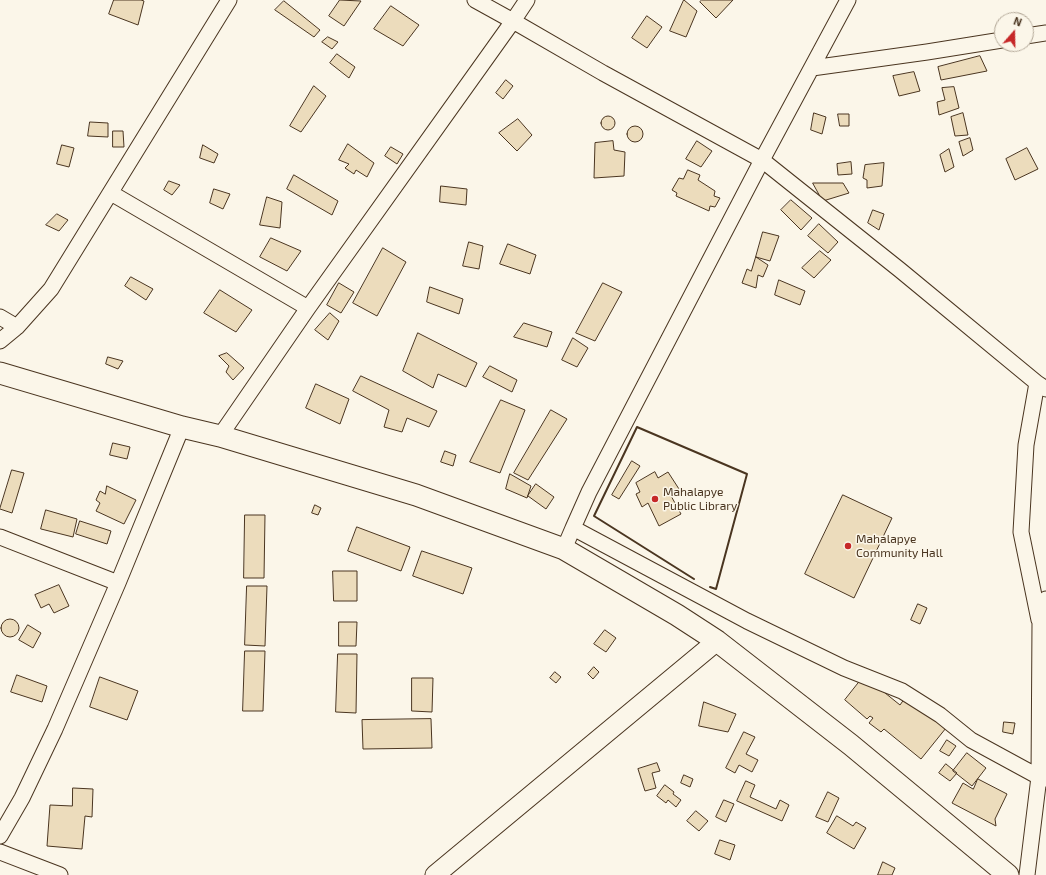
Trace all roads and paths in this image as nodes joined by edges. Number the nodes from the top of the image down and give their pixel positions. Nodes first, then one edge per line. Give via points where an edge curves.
1 (229, 0) edge
2 (474, 0) edge
3 (527, 0) edge
4 (848, 0) edge
5 (513, 21) junction
6 (1046, 33) edge
7 (1034, 35) edge
8 (994, 41) edge
9 (812, 68) junction
10 (762, 160) junction
11 (111, 193) junction
12 (308, 308) junction
13 (0, 317) edge
14 (17, 327) junction
15 (0, 341) edge
16 (0, 374) edge
17 (1042, 386) edge
18 (182, 427) junction
19 (220, 436) junction
20 (573, 528) junction
21 (0, 537) edge
22 (564, 549) junction
23 (118, 583) junction
24 (1046, 600) edge
25 (1040, 623) junction
26 (717, 641) junction
27 (1042, 778) edge
28 (0, 836) edge
29 (0, 852) edge
30 (60, 875) edge
31 (435, 875) edge
32 (1008, 875) edge
33 (1028, 875) edge

1 - 11 street
2 - 5 street
3 - 5 street
4 - 9 street
5 - 10 street
5 - 12 street
6 - 7 street
8 - 9 street
9 - 10 street
10 - 17 street
10 - 20 street via 589,492
11 - 12 street
11 - 14 street via 51,289
12 - 19 street
13 - 14 street
14 - 15 street
16 - 18 main road
17 - 25 street via 1026,445 1021,532
18 - 19 main road
18 - 23 street
19 - 22 main road via 416,495
20 - 22 street
20 - 27 street via 747,622 844,668 902,691 971,740
21 - 23 street
22 - 26 main road
23 - 28 street via 42,756
24 - 25 street
25 - 27 street
26 - 31 street
26 - 32 main road via 851,745
27 - 33 street
29 - 30 street

